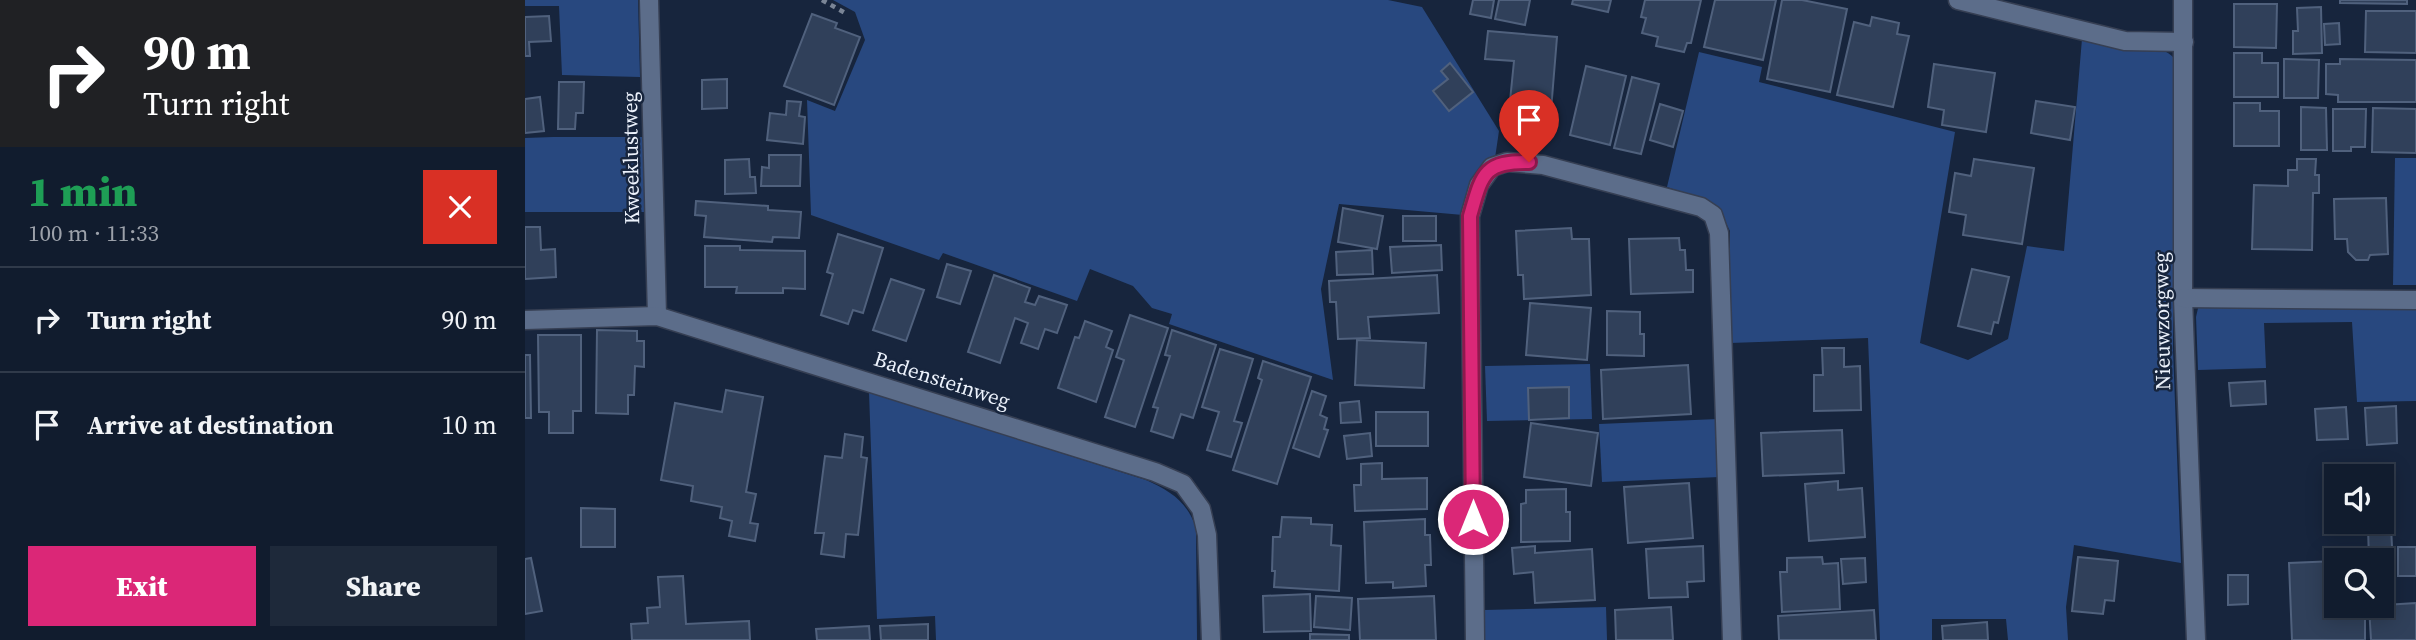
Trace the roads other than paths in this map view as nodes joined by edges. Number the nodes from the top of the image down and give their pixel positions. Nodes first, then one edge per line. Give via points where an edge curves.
1 (649, 0) edge
2 (1958, 0) edge
3 (2183, 0) edge
4 (2184, 42) junction
5 (2183, 298) junction
6 (2416, 300) edge
7 (657, 316) junction
8 (525, 320) edge
9 (1211, 640) edge
10 (1475, 640) edge
11 (1732, 640) edge
12 (2196, 640) edge

1 - 7 street, Kweeklustweg
2 - 4 street via 2125,41
3 - 4 street, Nieuwzorgweg
4 - 5 street, Nieuwzorgweg
5 - 6 street
5 - 12 street, Nieuwzorgweg
7 - 8 street, Badensteinweg
7 - 9 street, Badensteinweg via 1183,484 1201,509 1207,535
10 - 11 street via 1470,216 1479,185 1492,167 1507,162 1570,172 1701,207 1713,215 1719,233

